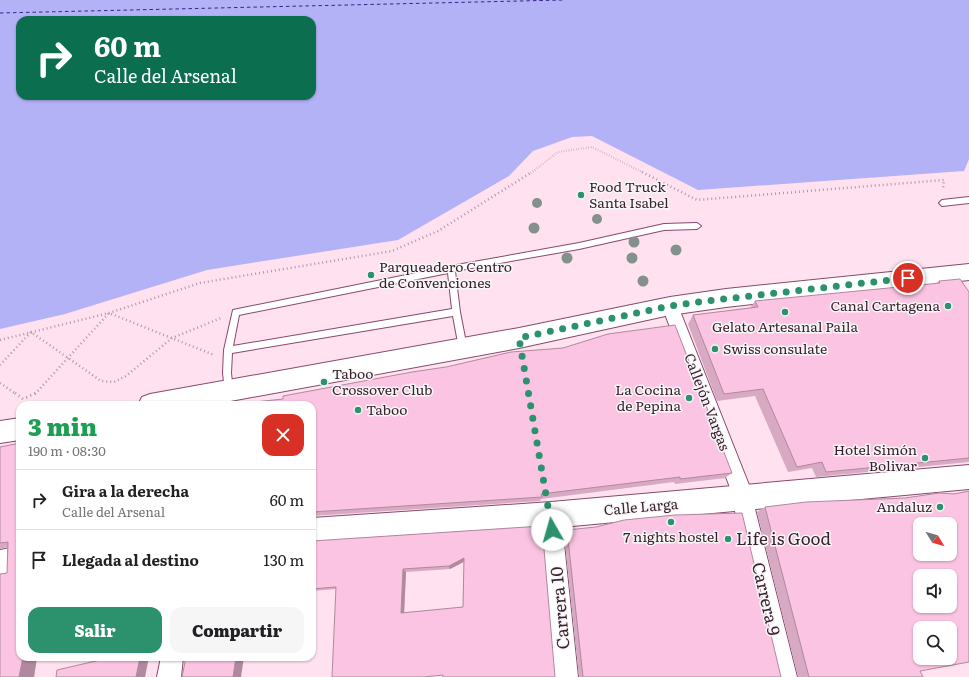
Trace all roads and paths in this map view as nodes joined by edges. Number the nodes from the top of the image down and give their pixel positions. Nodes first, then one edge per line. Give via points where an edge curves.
1 (969, 200) edge
2 (942, 203) joint
3 (697, 226) dead end
4 (451, 269) junction
5 (969, 272) edge
6 (670, 306) junction
7 (236, 312) junction
8 (456, 312) junction
9 (109, 313) junction
10 (31, 332) junction
11 (172, 338) junction
12 (0, 340) edge
13 (463, 348) junction
14 (228, 350) junction
15 (68, 357) junction
16 (228, 360) junction
17 (0, 365) edge
18 (0, 383) edge
19 (218, 396) edge
20 (180, 401) edge
21 (16, 430) edge
22 (0, 432) edge
23 (969, 477) edge
24 (742, 497) junction
25 (551, 515) junction
26 (316, 531) edge
27 (16, 561) edge
28 (0, 564) edge
29 (171, 661) edge
30 (169, 677) edge
31 (566, 677) edge
32 (785, 677) edge

1 - 2 lane
2 - 9 path via 944,180 697,200 592,147 558,152 523,179 445,227 392,251 200,282
3 - 4 lane via 664,227 579,246
4 - 7 lane
4 - 8 lane
5 - 6 main road
6 - 13 main road
6 - 24 street, Callejón Vargas
7 - 11 path
7 - 14 lane
8 - 13 lane
8 - 14 lane
9 - 10 path
9 - 11 path
9 - 15 path
10 - 12 path
10 - 15 path
10 - 17 path
11 - 15 path via 126,376 114,382 101,381
11 - 16 path
13 - 19 main road
14 - 16 lane
15 - 18 path via 34,395 23,399
16 - 19 lane
19 - 20 main road
21 - 22 main road
23 - 24 main road, Calle Larga
24 - 25 main road, Calle Larga
24 - 32 street, Carrera 9
25 - 26 main road, Calle Larga
25 - 31 street, Carrera 10
27 - 28 main road
29 - 30 street

